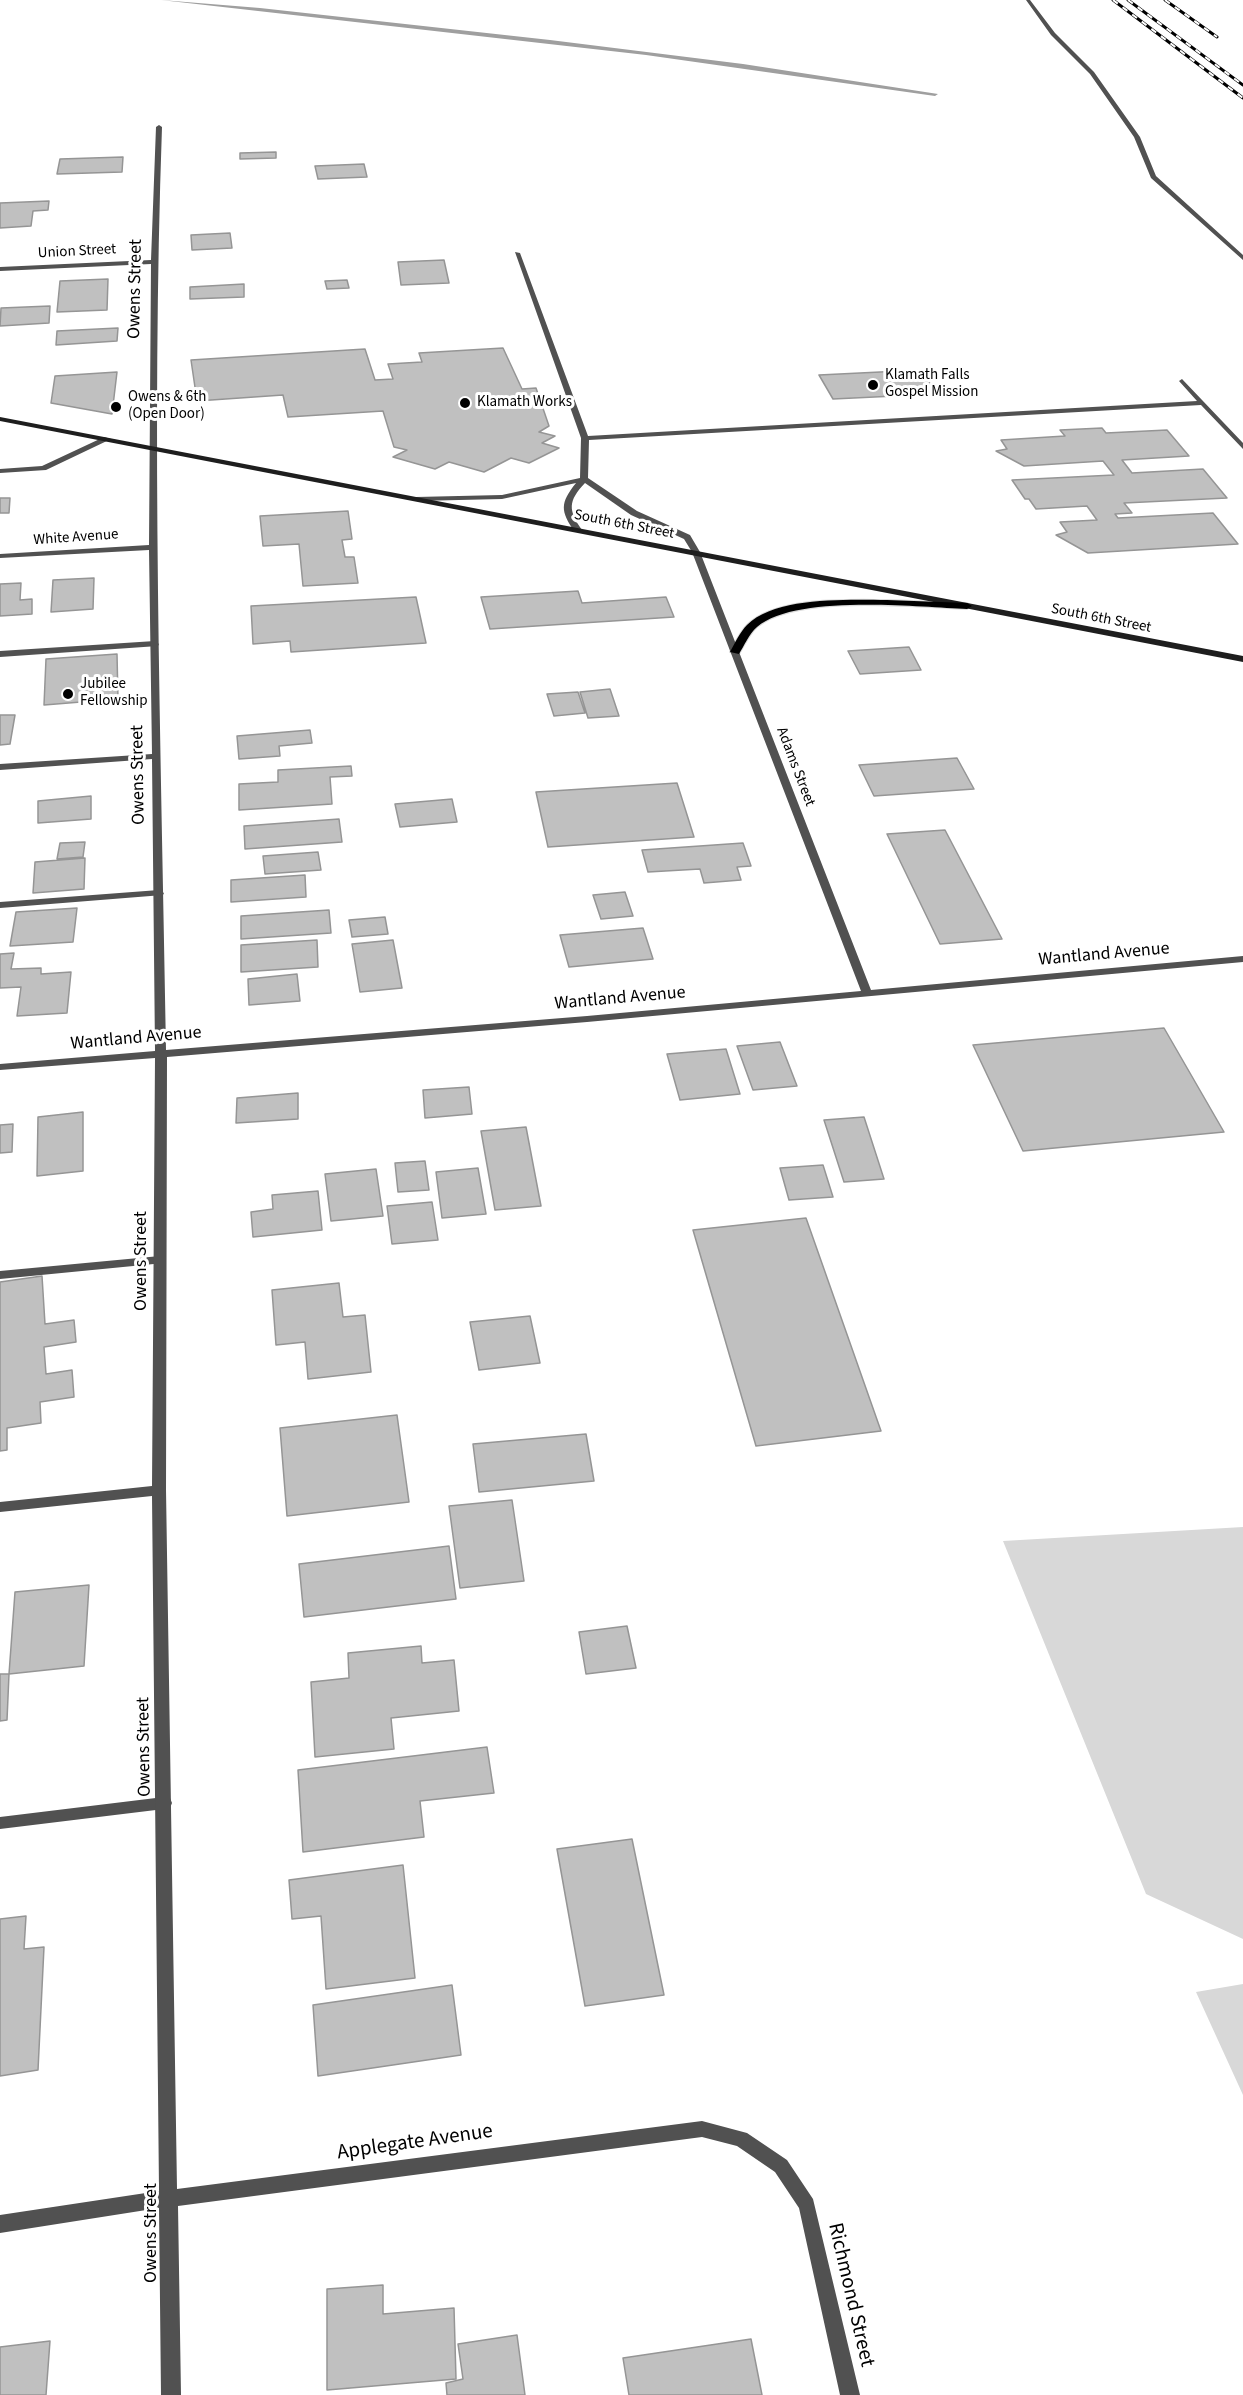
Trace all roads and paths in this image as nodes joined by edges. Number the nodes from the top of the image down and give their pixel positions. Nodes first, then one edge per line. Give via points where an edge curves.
1 (1028, 0) edge
2 (159, 127) dead end
3 (517, 254) dead end
4 (1243, 258) edge
5 (154, 262) junction
6 (0, 269) edge
7 (1182, 381) dead end
8 (1203, 403) junction
9 (0, 418) edge
10 (585, 438) junction
11 (107, 439) junction
12 (1243, 447) edge
13 (153, 448) junction
14 (0, 471) edge
15 (584, 479) junction
16 (416, 498) junction
17 (578, 530) junction
18 (153, 547) junction
19 (696, 552) junction
20 (0, 556) edge
21 (967, 606) junction
22 (155, 644) junction
23 (735, 652) junction
24 (0, 654) edge
25 (1243, 659) edge
26 (157, 756) junction
27 (0, 767) edge
28 (159, 893) junction
29 (0, 905) edge
30 (1243, 959) edge
31 (867, 993) junction
32 (161, 1054) junction
33 (0, 1067) edge
34 (160, 1260) junction
35 (0, 1275) edge
36 (159, 1490) junction
37 (0, 1507) edge
38 (164, 1803) junction
39 (0, 1823) edge
40 (170, 2198) junction
41 (807, 2205) joint
42 (0, 2224) edge
43 (171, 2395) edge
44 (850, 2395) edge

1 - 4 street via 1053,34 1092,73 1137,137 1153,177
2 - 5 street, Owens Street
3 - 10 street
5 - 6 street, Union Street
5 - 13 street, Owens Street
7 - 8 street
8 - 10 street
8 - 12 street
9 - 11 main road, South 6th Street
10 - 15 street
11 - 13 main road, South 6th Street
11 - 14 street via 43,468
13 - 16 main road, South 6th Street
13 - 18 street, Owens Street
15 - 16 street via 502,497
15 - 17 street via 570,494 567,507 567,517
15 - 19 street via 634,513 687,537
16 - 17 main road, South 6th Street
17 - 19 main road, South 6th Street
18 - 20 street, White Avenue
18 - 22 street, Owens Street
19 - 21 main road, South 6th Street
19 - 23 street, Adams Street
21 - 23 main road via 824,603 781,611 754,624
21 - 25 main road, South 6th Street
22 - 24 street
22 - 26 street, Owens Street
23 - 31 street, Adams Street
26 - 27 street
26 - 28 street, Owens Street
28 - 29 street
28 - 32 street, Owens Street
30 - 31 street, Wantland Avenue
31 - 32 street, Wantland Avenue
32 - 33 street, Wantland Avenue
32 - 34 street, Owens Street
34 - 35 street
34 - 36 street, Owens Street
36 - 37 street
36 - 38 street, Owens Street
38 - 39 street
38 - 40 street, Owens Street
40 - 41 street, Applegate Avenue via 702,2129 741,2139 781,2166
40 - 42 street, Applegate Avenue
40 - 43 street, Owens Street
41 - 44 street, Richmond Street

